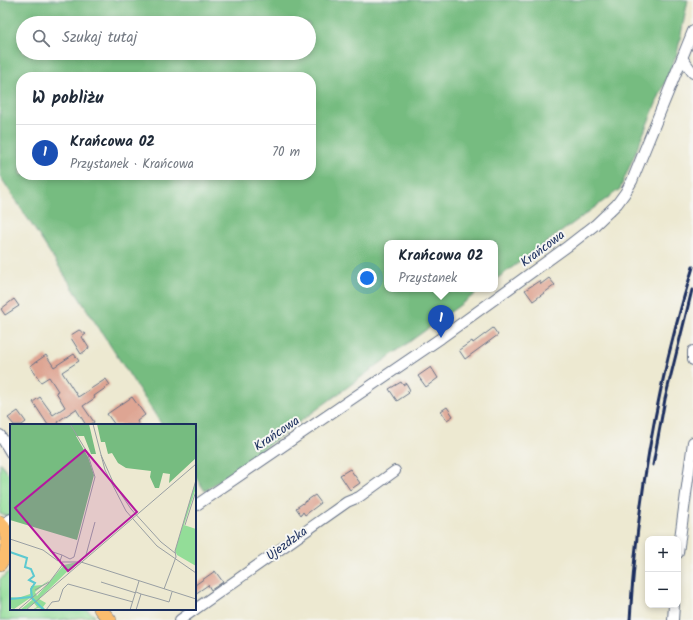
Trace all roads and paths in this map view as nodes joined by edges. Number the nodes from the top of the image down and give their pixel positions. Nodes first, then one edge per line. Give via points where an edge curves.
1 (693, 30) edge
2 (682, 58) junction
3 (693, 73) edge
4 (693, 351) edge
5 (693, 360) edge
6 (0, 435) edge
7 (693, 442) edge
8 (10, 451) edge
9 (395, 471) dead end
10 (196, 505) edge
11 (4, 522) edge
12 (680, 536) edge
13 (9, 543) edge
14 (4, 562) edge
15 (674, 608) edge
16 (196, 609) edge
17 (101, 610) edge
18 (194, 610) edge
19 (110, 620) edge
20 (180, 620) edge
21 (673, 620) edge

1 - 2 street, Krańcowa
2 - 3 street
2 - 10 street, Krańcowa via 625,193 595,225 445,335
4 - 5 street
6 - 8 street
7 - 12 street
9 - 16 street, Ujezdzka
11 - 13 main road
13 - 14 main road
15 - 21 street
17 - 19 main road
18 - 20 street, Ujezdzka

